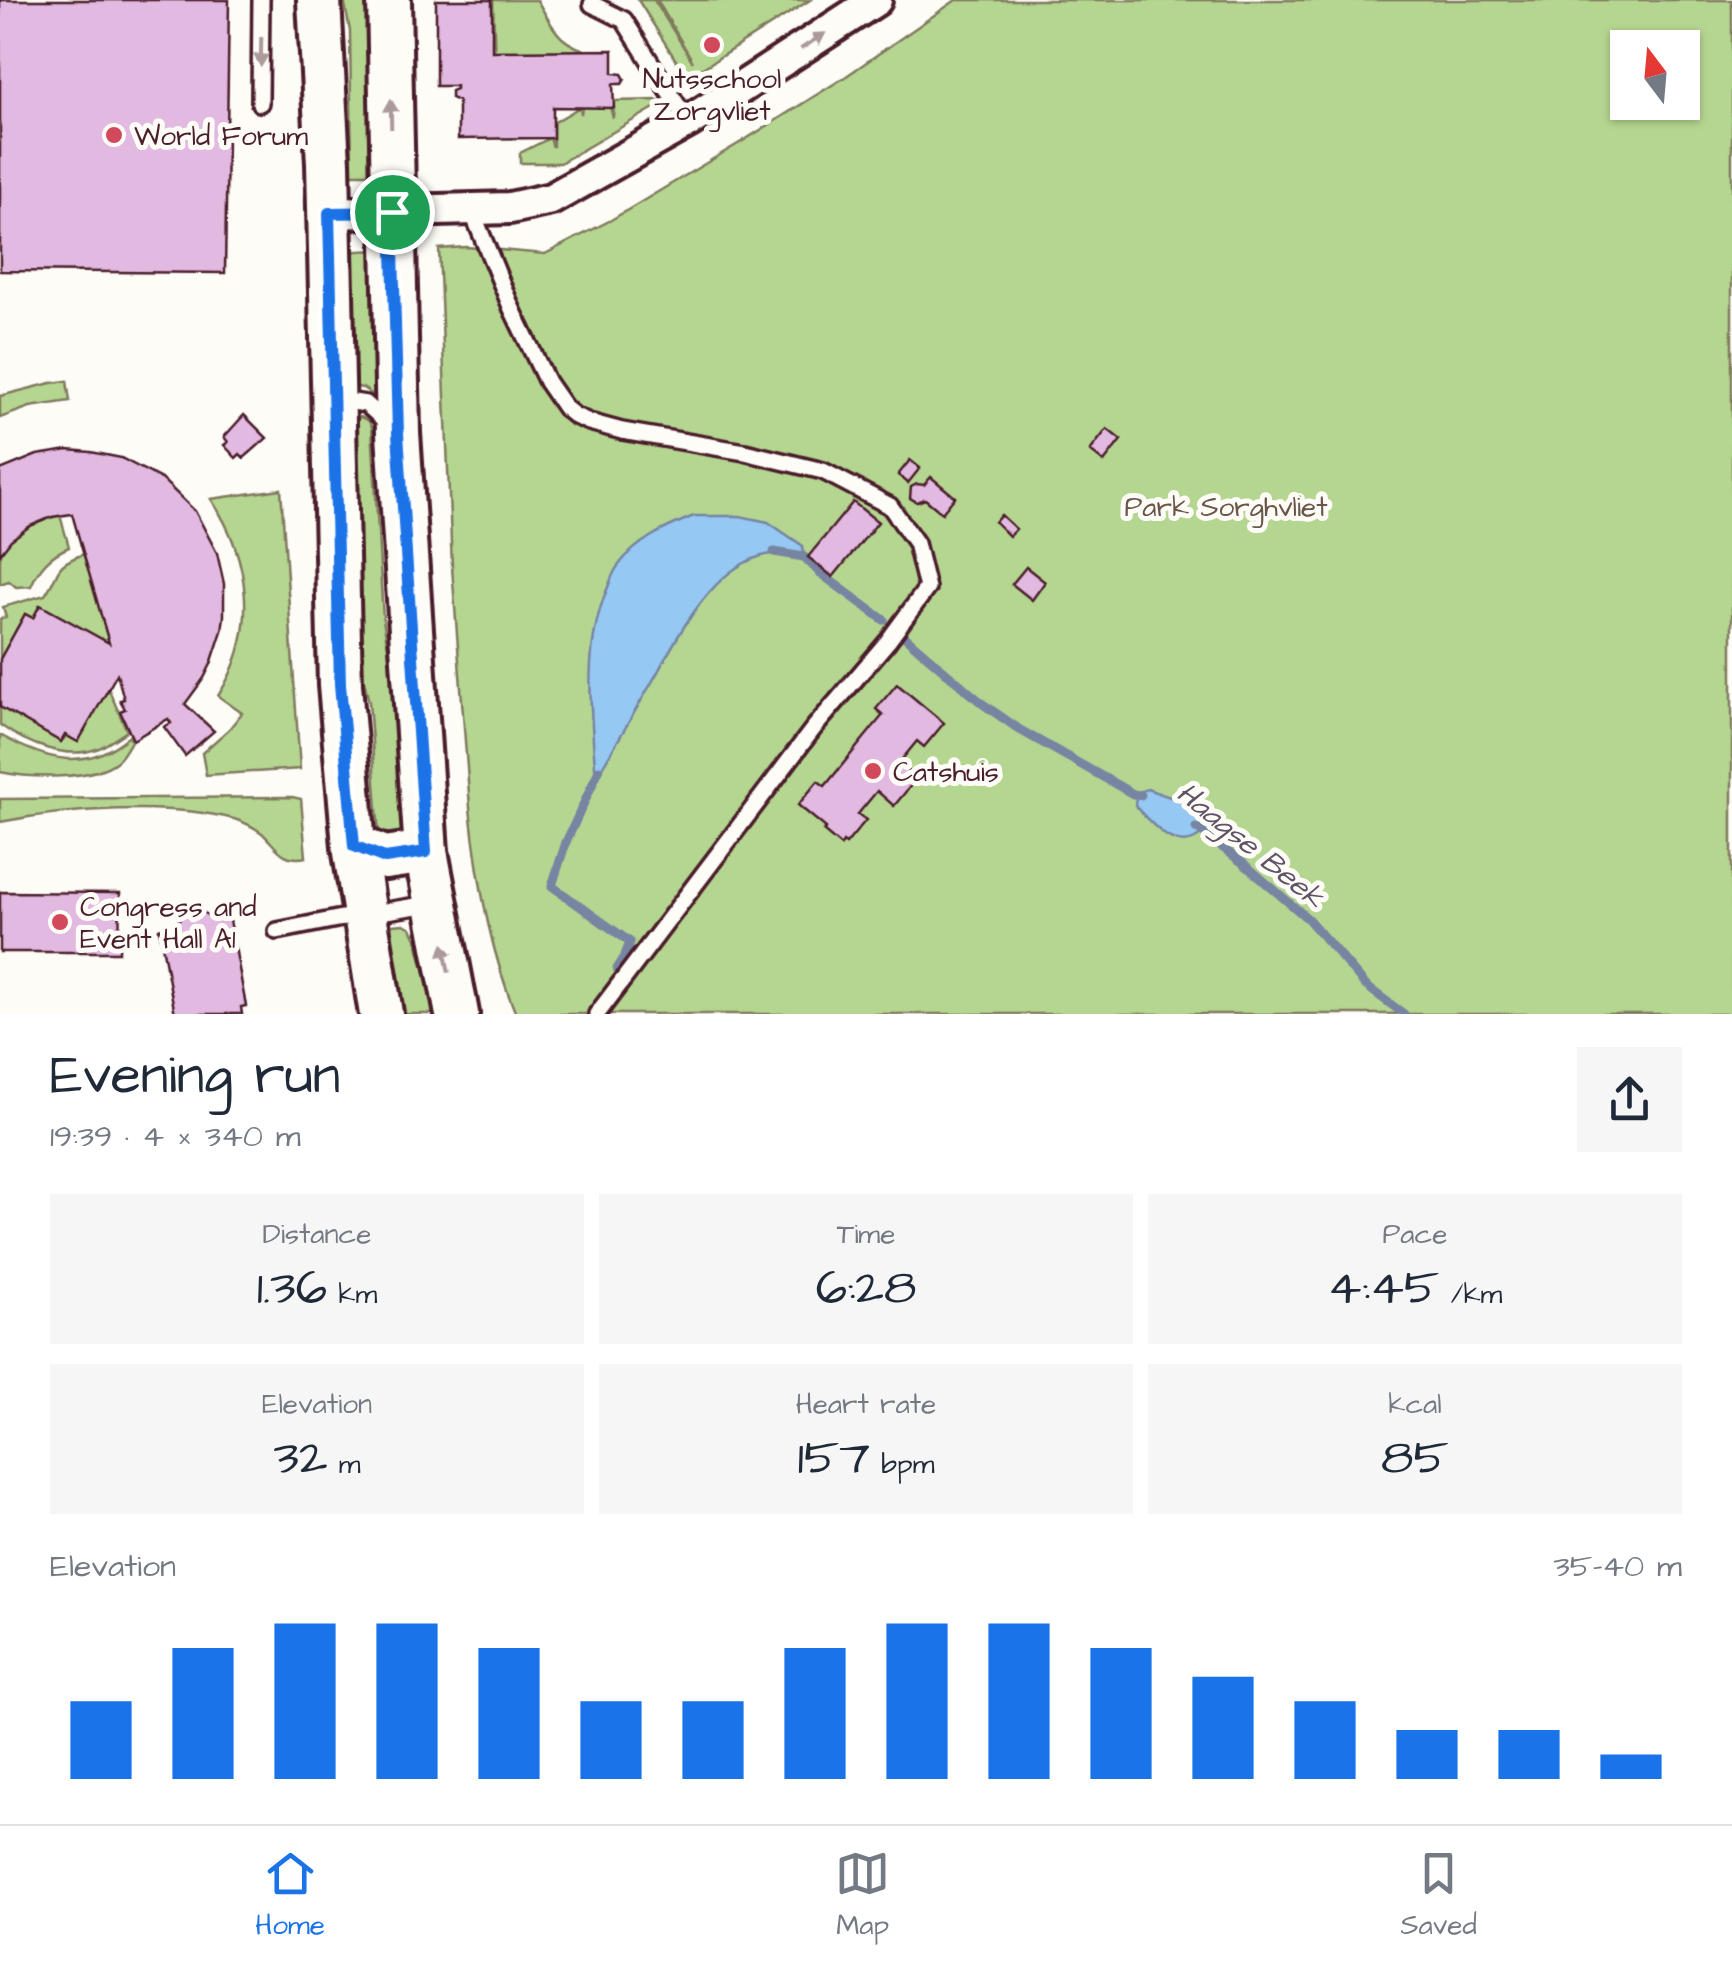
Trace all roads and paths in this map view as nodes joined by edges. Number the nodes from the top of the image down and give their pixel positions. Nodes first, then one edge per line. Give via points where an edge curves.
1 (261, 0) edge
2 (319, 0) edge
3 (389, 0) edge
4 (876, 0) edge
5 (592, 4) dead end
6 (260, 103) dead end
7 (695, 118) junction
8 (470, 210) junction
9 (392, 212) junction
10 (329, 213) junction
11 (334, 399) junction
12 (398, 433) junction
13 (354, 846) junction
14 (426, 852) junction
15 (436, 903) junction
16 (364, 916) junction
17 (277, 931) dead end
18 (382, 1014) edge
19 (457, 1014) edge
20 (597, 1014) edge

1 -> 6 lane
2 - 10 main road
9 -> 3 main road
7 -> 4 street
5 - 7 lane via 624,20
7 - 8 street via 551,199
8 - 9 street
8 - 20 lane via 565,408 622,431 823,472 890,506 916,543 927,588
9 - 10 street
9 - 12 main road
10 - 11 main road
11 - 12 lane via 366,404
11 - 13 main road via 340,684
12 - 14 main road
13 - 14 main road via 385,858
13 - 16 main road
14 - 15 main road
15 - 16 lane
19 -> 15 main road
16 - 17 lane
16 - 18 main road

